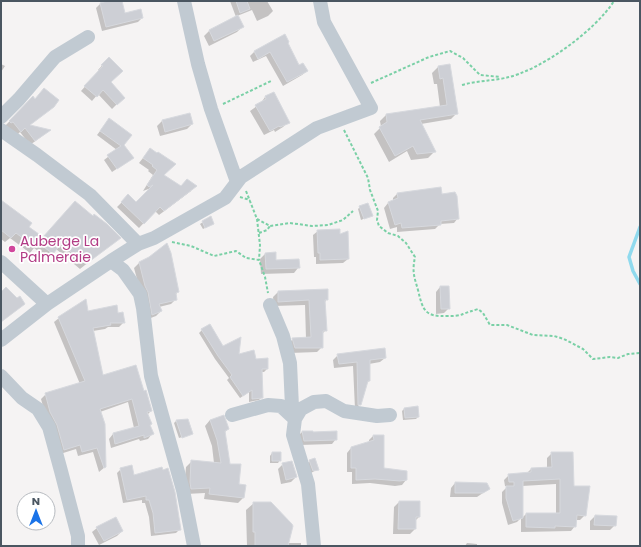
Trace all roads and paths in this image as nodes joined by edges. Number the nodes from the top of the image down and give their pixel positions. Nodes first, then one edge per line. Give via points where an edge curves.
1 (184, 1) edge
2 (320, 1) edge
3 (614, 1) edge
4 (88, 37) dead end
5 (505, 78) junction
6 (271, 81) dead end
7 (462, 85) dead end
8 (361, 88) junction
9 (211, 109) junction
10 (1, 117) edge
11 (338, 121) junction
12 (1, 130) edge
13 (239, 180) junction
14 (353, 211) dead end
15 (257, 219) junction
16 (270, 226) junction
17 (259, 233) junction
18 (154, 238) junction
19 (138, 244) junction
20 (259, 260) junction
21 (111, 261) junction
22 (1, 262) edge
23 (47, 304) junction
24 (270, 305) joint
25 (1, 340) edge
26 (640, 353) edge
27 (1, 376) edge
28 (232, 415) dead end
29 (390, 415) dead end
30 (295, 419) junction
31 (78, 546) edge
32 (194, 546) edge
33 (314, 546) edge

1 - 9 street
2 - 8 street via 324,22
3 - 5 path via 596,22 555,56 531,69
4 - 10 street via 55,57
5 - 7 path
5 - 8 path via 480,75 463,58 450,50
6 - 9 path
8 - 11 street via 371,108
9 - 13 street
11 - 13 street via 317,128
11 - 26 path via 368,178 378,210 379,226 388,233 398,236 415,257 412,269 422,306 428,313 435,317 451,316 478,309 490,325 507,325 533,335 564,339 593,359 618,358
12 - 19 street via 90,195
13 - 15 path
13 - 18 street via 225,198
14 - 16 path via 343,220 328,225 290,223
15 - 16 path
15 - 17 path
16 - 17 path
17 - 20 path
18 - 19 street
18 - 20 path via 191,246 214,256 236,251 246,258
19 - 21 street
20 - 24 path
21 - 23 street
21 - 32 street via 123,270 140,294 151,376 183,490
22 - 23 street
23 - 25 street
24 - 30 street via 283,336 290,363
27 - 31 street via 22,398 38,409 49,428 78,536
28 - 30 street via 268,404 281,406
29 - 30 street via 377,416 344,411 326,401 314,402 301,409
30 - 33 street via 292,434 308,484

